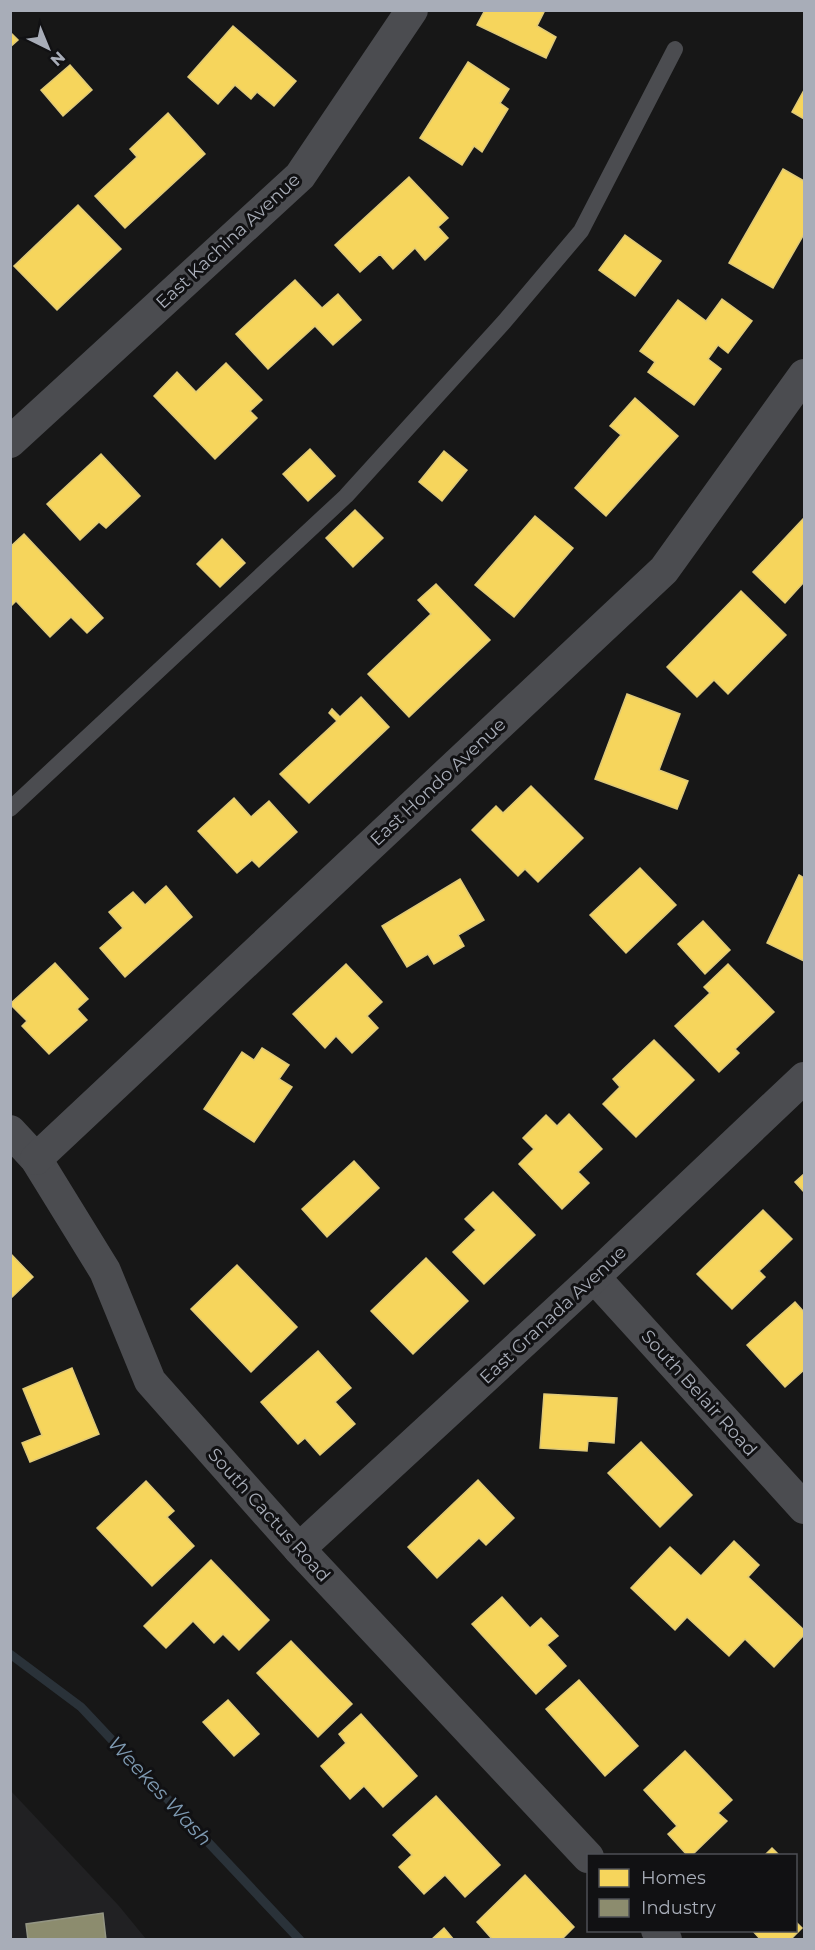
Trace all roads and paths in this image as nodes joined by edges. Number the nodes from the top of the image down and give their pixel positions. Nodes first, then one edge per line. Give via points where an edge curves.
1 (412, 10) edge
2 (675, 49) dead end
3 (804, 375) edge
4 (10, 442) edge
5 (10, 809) edge
6 (804, 1078) edge
7 (10, 1131) edge
8 (36, 1159) junction
9 (594, 1277) junction
10 (804, 1509) edge
11 (299, 1549) junction
12 (587, 1856) edge

1 - 4 street, East Kachina Avenue via 300,176
2 - 5 lane via 582,231 504,322 346,496
3 - 8 street, East Hondo Avenue via 664,570
6 - 9 street, East Granada Avenue
7 - 8 street, South Cactus Road
8 - 11 street, South Cactus Road via 105,1271 150,1381
9 - 10 street, South Belair Road
9 - 11 street, East Granada Avenue
11 - 12 street, South Cactus Road

